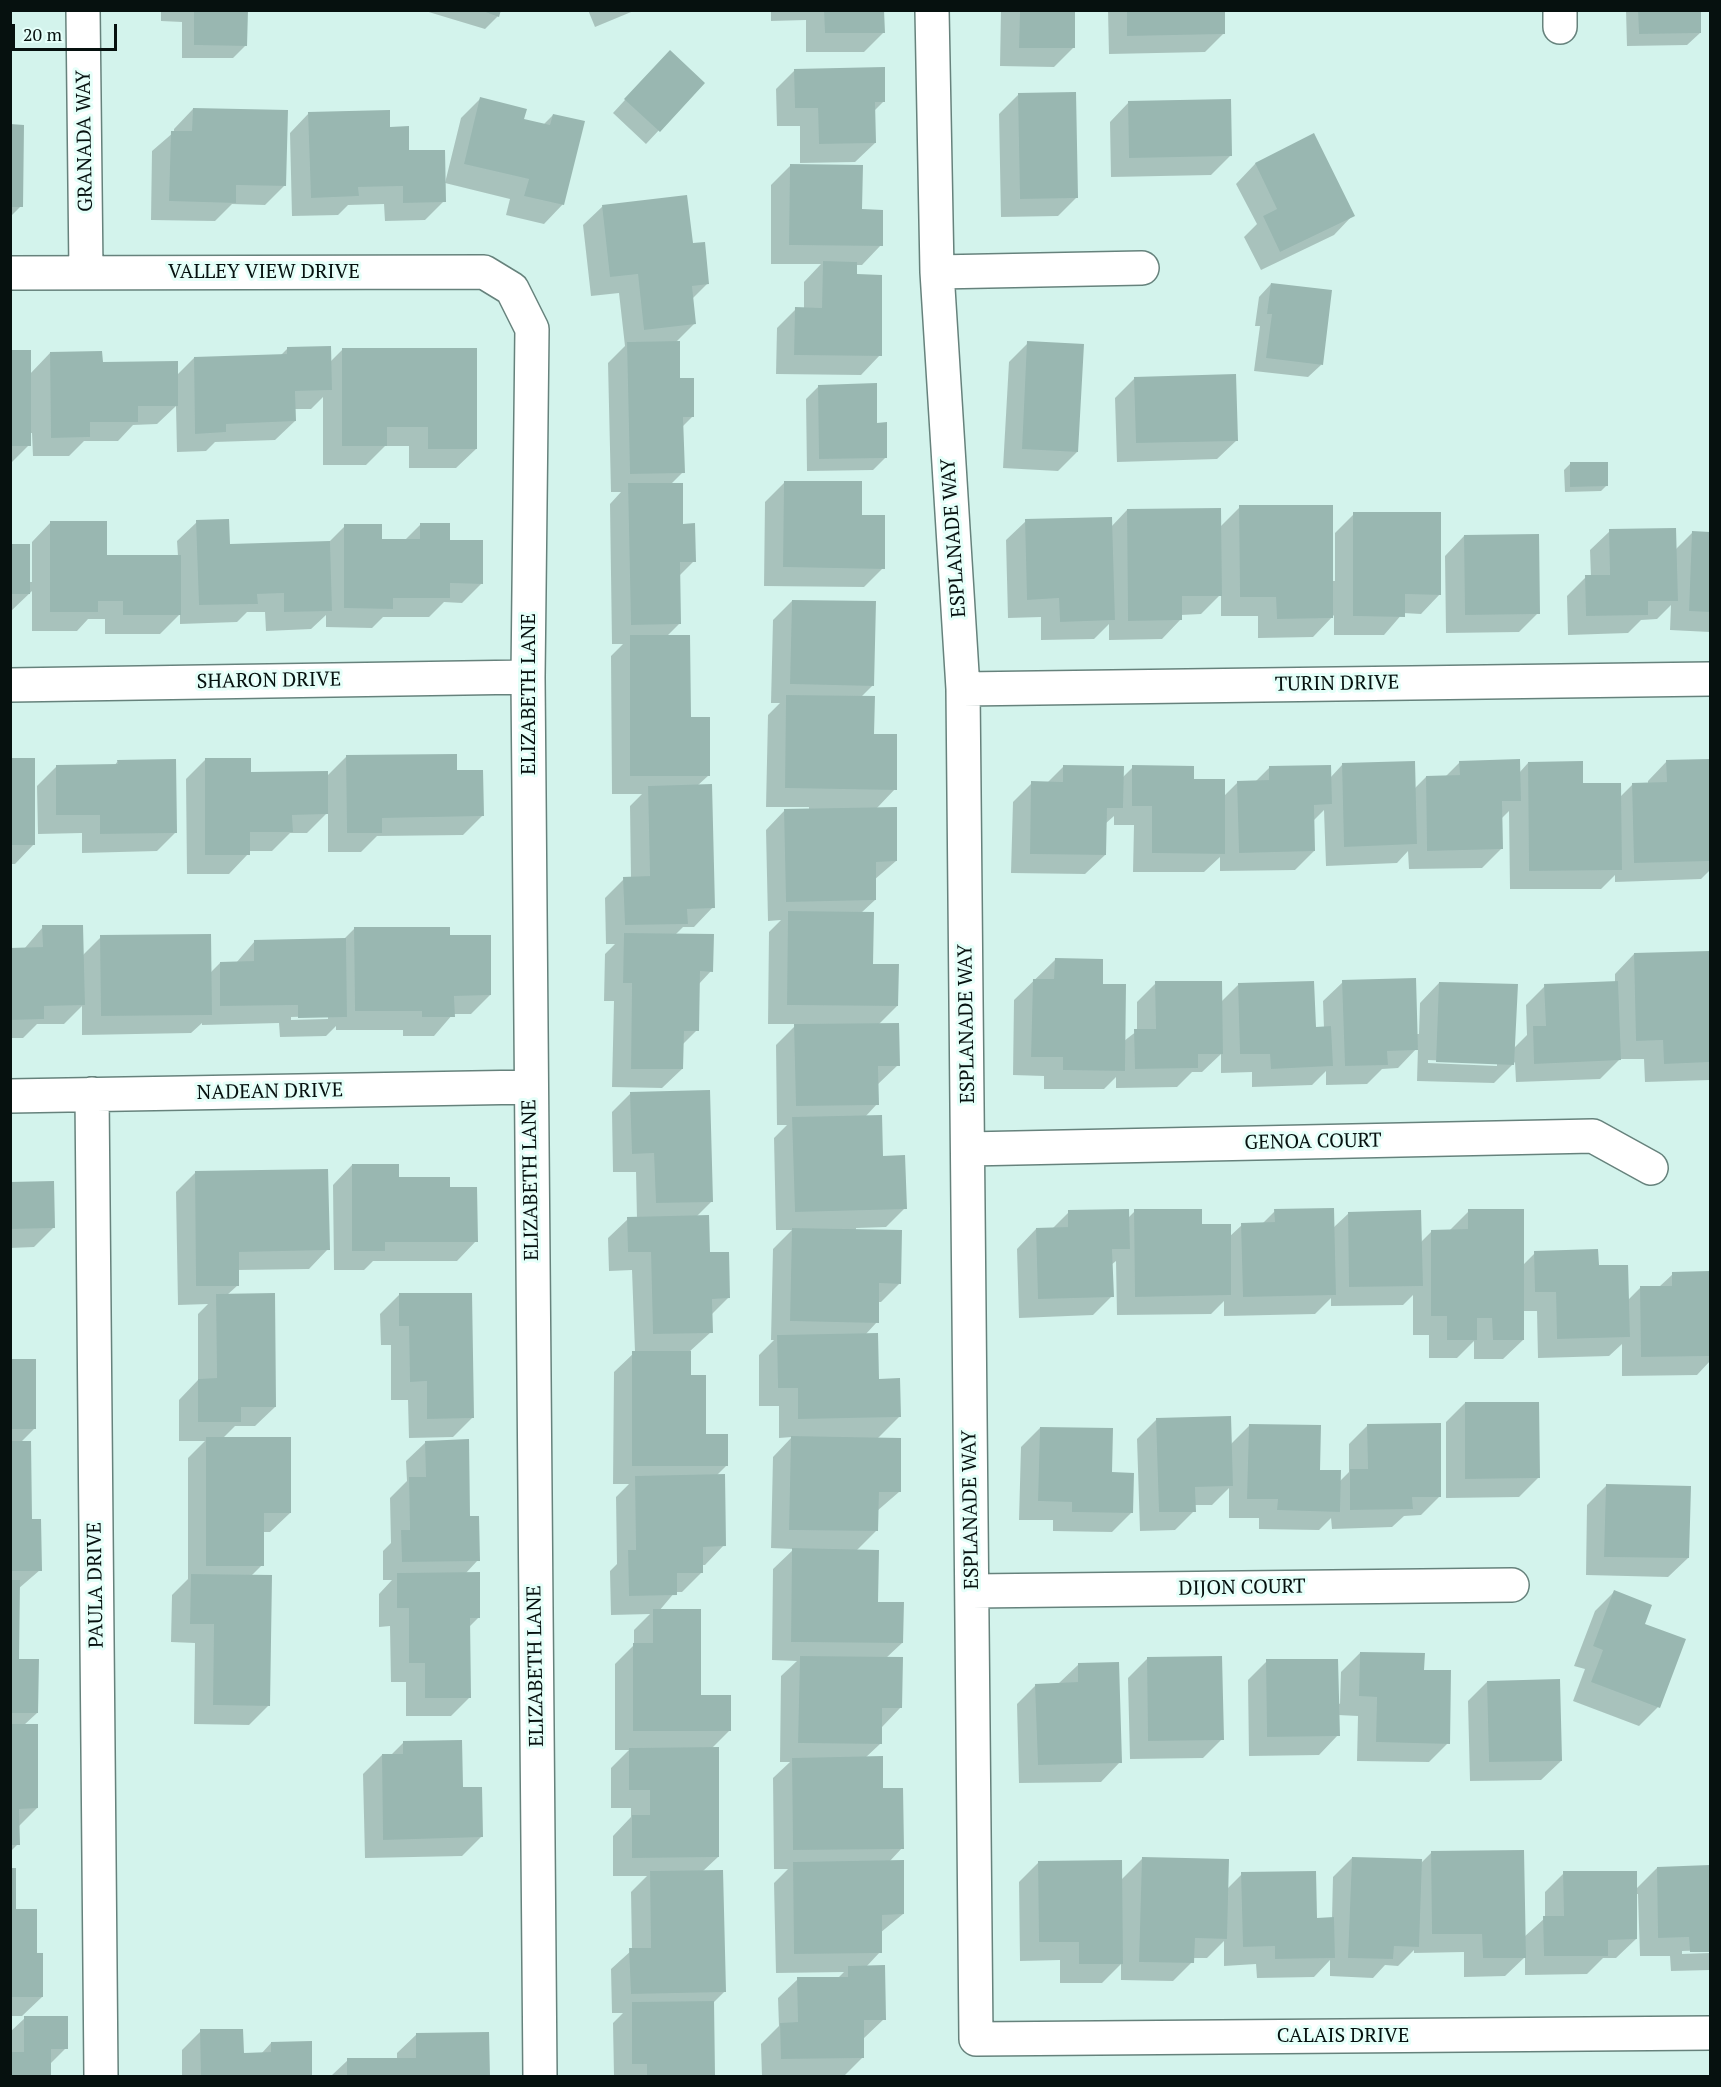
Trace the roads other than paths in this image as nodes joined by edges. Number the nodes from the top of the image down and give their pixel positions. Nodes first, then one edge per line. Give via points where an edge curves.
1 (83, 10) edge
2 (932, 10) edge
3 (1142, 268) dead end
4 (86, 272) junction
5 (937, 272) junction
6 (10, 273) edge
7 (512, 289) joint
8 (528, 677) junction
9 (1710, 679) edge
10 (10, 685) edge
11 (963, 689) junction
12 (530, 1088) junction
13 (92, 1094) junction
14 (10, 1096) edge
15 (968, 1149) junction
16 (1651, 1168) dead end
17 (1512, 1585) dead end
18 (972, 1591) junction
19 (1710, 2033) edge
20 (976, 2038) joint
21 (101, 2076) edge
22 (540, 2076) edge

1 - 4 street, GRANADA WAY
2 - 5 street, ESPLANADE WAY
3 - 5 street
4 - 6 street, VALLEY VIEW DRIVE
4 - 7 street, VALLEY VIEW DRIVE via 484,272
5 - 11 street, ESPLANADE WAY
7 - 8 street, ELIZABETH LANE via 532,329
8 - 10 street, SHARON DRIVE
8 - 12 street, ELIZABETH LANE
9 - 11 street, TURIN DRIVE
11 - 15 street, ESPLANADE WAY
12 - 13 street, NADEAN DRIVE
12 - 22 street, ELIZABETH LANE
13 - 14 street, NADEAN DRIVE
13 - 21 street, PAULA DRIVE
15 - 16 street, GENOA COURT via 1593,1136
15 - 18 street, ESPLANADE WAY
17 - 18 street, DIJON COURT
18 - 20 street, ESPLANADE WAY
19 - 20 street, CALAIS DRIVE

